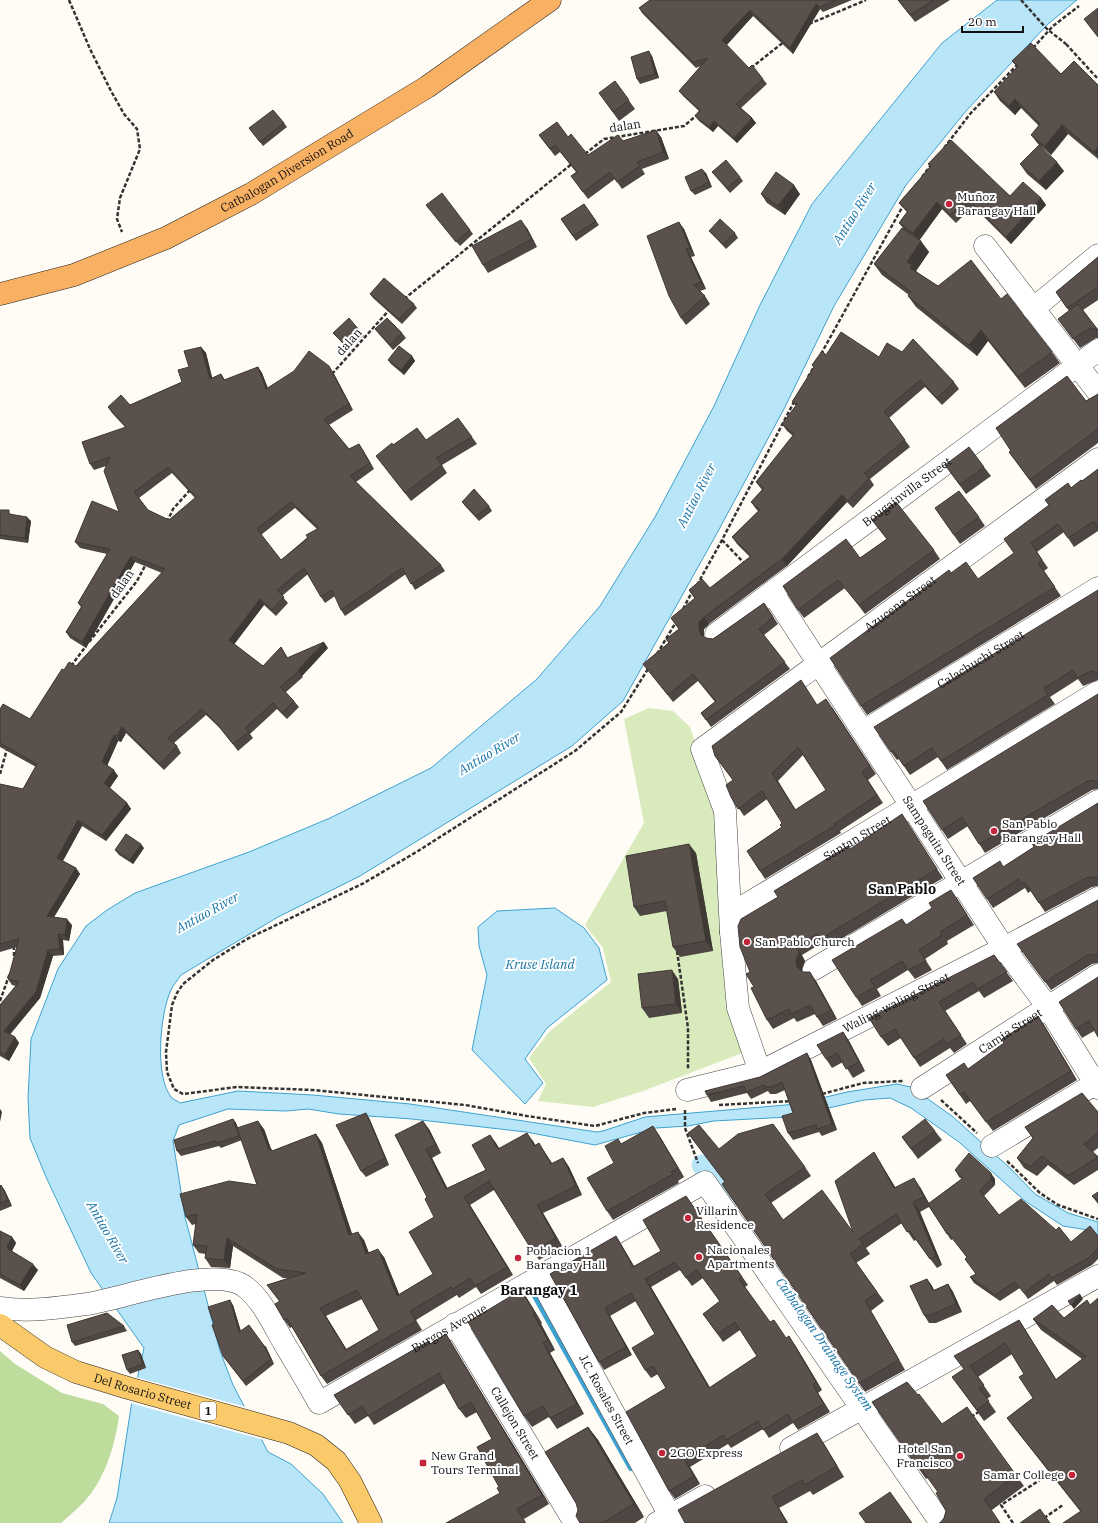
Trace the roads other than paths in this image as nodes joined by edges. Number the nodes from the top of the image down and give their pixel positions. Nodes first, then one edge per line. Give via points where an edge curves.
1 (550, 0) edge
2 (985, 246) dead end
3 (1098, 254) edge
4 (0, 294) edge
5 (1033, 309) junction
6 (1098, 350) edge
7 (1078, 365) junction
8 (1098, 392) edge
9 (1098, 459) edge
10 (1098, 588) edge
11 (772, 592) junction
12 (716, 634) dead end
13 (819, 663) junction
14 (1098, 692) edge
15 (864, 731) junction
16 (1098, 801) edge
17 (911, 806) junction
18 (962, 880) junction
19 (1098, 898) edge
20 (731, 932) junction
21 (1004, 948) junction
22 (814, 969) dead end
23 (1098, 975) edge
24 (1047, 1006) junction
25 (760, 1072) junction
26 (1097, 1084) edge
27 (922, 1088) road end
28 (686, 1103) road end
29 (992, 1146) road end
30 (540, 1276) junction
31 (1098, 1276) edge
32 (0, 1308) edge
33 (455, 1324) junction
34 (0, 1325) edge
35 (866, 1406) junction
36 (773, 1458) edge
37 (725, 1485) edge
38 (667, 1521) edge
39 (371, 1523) edge
40 (575, 1523) edge
41 (941, 1523) edge

1 - 4 highway, Catbalogan Diversion Road via 426,87 251,194 140,249 74,274
2 - 5 street
3 - 5 street
5 - 7 street
6 - 7 street, Bougainvilla Street
7 - 8 street
7 - 11 street, Bougainvilla Street
9 - 13 street, Azucena Street
10 - 15 street, Calachuchi Street
11 - 12 street, Bougainvilla Street
11 - 13 street, Sampaguita Street
13 - 15 street, Sampaguita Street
13 - 20 street, Azucena Street via 702,749 725,811
14 - 17 street, Santan Street
15 - 17 street, Sampaguita Street
16 - 18 street
17 - 18 street, Sampaguita Street
17 - 20 street, Santan Street via 744,906
18 - 21 street, Sampaguita Street
18 - 22 street
19 - 21 street, Waling-waling Street
20 - 25 street via 738,1008
21 - 24 street, Sampaguita Street
21 - 25 street, Waling-waling Street
23 - 24 street, Camia Street
24 - 26 street, Sampaguita Street
24 - 27 street, Camia Street
25 - 28 street, Waling-waling Street
26 - 29 street
30 - 33 street, Burgos Avenue
30 - 35 street, Burgos Avenue via 705,1182
30 - 38 street, J.C. Rosales Street
31 - 35 street
32 - 33 street, Burgos Avenue via 22,1311 89,1304 203,1278 225,1280 243,1286 256,1298 268,1314 319,1403
33 - 40 street, Callejon Street
34 - 39 main road, Del Rosario Street / 1 via 46,1357 76,1372 289,1433 316,1445 336,1461 350,1481
35 - 36 street
35 - 41 street
37 - 38 street

